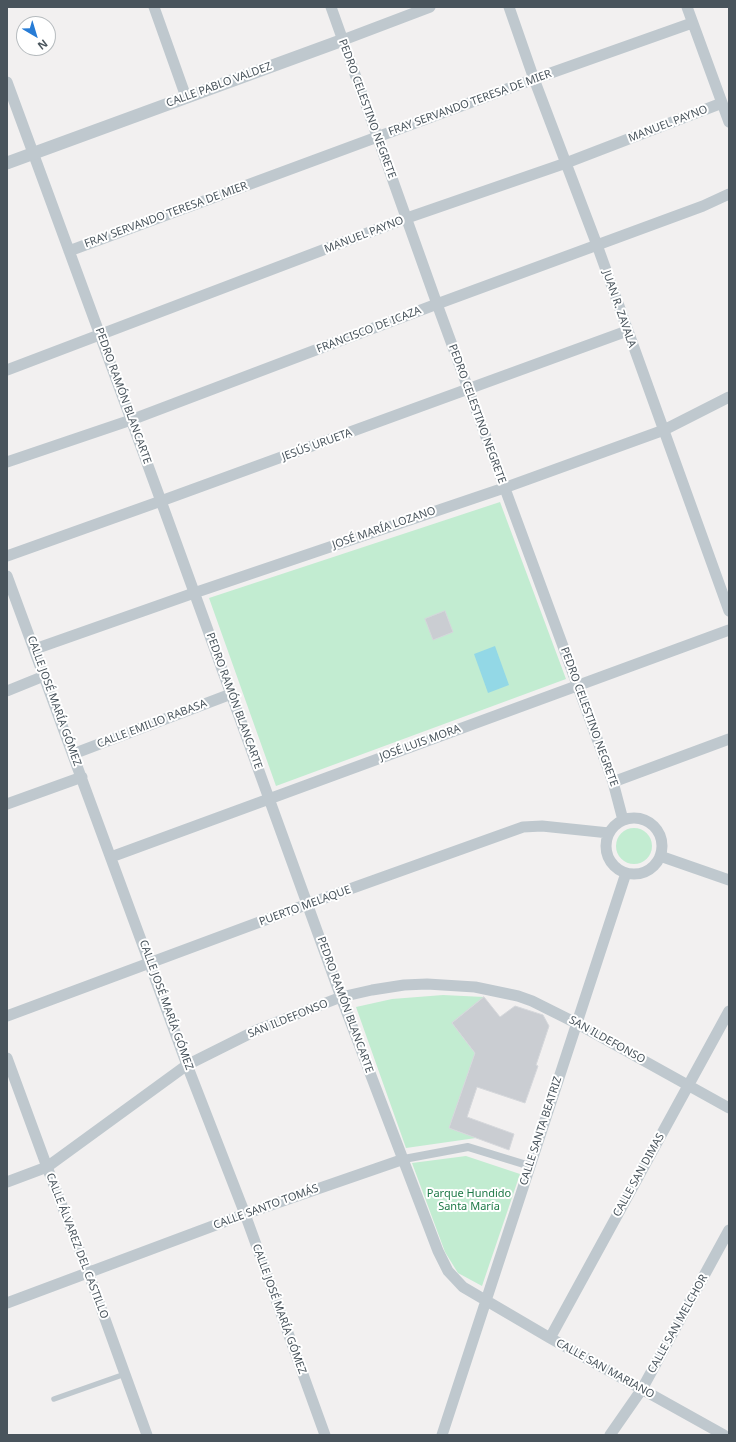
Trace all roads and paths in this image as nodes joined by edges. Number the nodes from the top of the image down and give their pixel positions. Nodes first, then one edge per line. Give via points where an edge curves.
1 (154, 7) edge
2 (331, 7) edge
3 (430, 7) edge
4 (508, 7) edge
5 (687, 7) edge
6 (692, 23) junction
7 (342, 40) junction
8 (534, 79) junction
9 (7, 82) edge
10 (186, 97) junction
11 (722, 104) junction
12 (729, 122) edge
13 (378, 137) junction
14 (33, 153) junction
15 (7, 163) edge
16 (566, 163) junction
17 (729, 194) edge
18 (407, 218) junction
19 (597, 245) junction
20 (69, 251) junction
21 (437, 304) junction
22 (627, 331) junction
23 (100, 335) junction
24 (7, 370) edge
25 (468, 390) junction
26 (729, 397) edge
27 (131, 420) junction
28 (664, 430) junction
29 (7, 462) edge
30 (504, 488) junction
31 (161, 502) junction
32 (7, 556) edge
33 (7, 576) edge
34 (9, 588) edge
35 (194, 593) junction
36 (729, 611) edge
37 (729, 630) edge
38 (34, 649) junction
39 (44, 676) junction
40 (578, 686) junction
41 (7, 691) edge
42 (231, 694) junction
43 (729, 739) edge
44 (73, 754) junction
45 (82, 777) junction
46 (613, 782) junction
47 (270, 798) junction
48 (7, 804) edge
49 (623, 820) junction
50 (609, 833) junction
51 (111, 856) junction
52 (660, 856) junction
53 (626, 873) junction
54 (729, 880) edge
55 (308, 904) junction
56 (150, 963) junction
57 (341, 997) junction
58 (729, 1011) edge
59 (7, 1016) edge
60 (576, 1023) junction
61 (7, 1058) edge
62 (187, 1066) junction
63 (687, 1085) junction
64 (729, 1108) edge
65 (404, 1158) junction
66 (530, 1166) junction
67 (47, 1167) junction
68 (7, 1182) edge
69 (245, 1214) junction
70 (729, 1230) edge
71 (88, 1272) junction
72 (486, 1301) junction
73 (7, 1303) edge
74 (550, 1338) junction
75 (125, 1374) junction
76 (642, 1389) junction
77 (54, 1399) dead end
78 (147, 1435) edge
79 (325, 1435) edge
80 (442, 1435) edge
81 (610, 1435) edge
82 (724, 1435) edge

1 - 10 street
2 - 7 street, PEDRO CELESTINO NEGRETE
3 - 7 street, CALLE PABLO VALDEZ
4 - 8 street, JUAN R. ZAVALA
5 - 6 street
6 - 8 street, FRAY SERVANDO TERESA DE MIER
6 - 11 street
7 - 10 street, CALLE PABLO VALDEZ
7 - 13 street, PEDRO CELESTINO NEGRETE
8 - 13 street, FRAY SERVANDO TERESA DE MIER
8 - 16 street, JUAN R. ZAVALA
9 - 14 street, PEDRO RAMÓN BLANCARTE
10 - 14 street, CALLE PABLO VALDEZ
11 - 12 street
11 - 16 street, MANUEL PAYNO
13 - 18 street, PEDRO CELESTINO NEGRETE
13 - 20 street, FRAY SERVANDO TERESA DE MIER
14 - 15 street, CALLE PABLO VALDEZ
14 - 20 street, PEDRO RAMÓN BLANCARTE
16 - 18 street, MANUEL PAYNO
16 - 19 street, JUAN R. ZAVALA
17 - 19 street, FRANCISCO DE ICAZA via 704,206
18 - 21 street, PEDRO CELESTINO NEGRETE
18 - 23 street, MANUEL PAYNO
19 - 21 street, FRANCISCO DE ICAZA
19 - 22 street, JUAN R. ZAVALA
20 - 23 street, PEDRO RAMÓN BLANCARTE
21 - 25 street, PEDRO CELESTINO NEGRETE
21 - 27 street, FRANCISCO DE ICAZA
22 - 25 street, JESÚS URUETA
22 - 28 street, JUAN R. ZAVALA
23 - 24 street, MANUEL PAYNO
23 - 27 street, PEDRO RAMÓN BLANCARTE
25 - 30 street, PEDRO CELESTINO NEGRETE
25 - 31 street, JESÚS URUETA
26 - 28 street, JOSÉ MARÍA LOZANO
27 - 29 street, FRANCISCO DE ICAZA
27 - 31 street, PEDRO RAMÓN BLANCARTE
28 - 30 street, JOSÉ MARÍA LOZANO
28 - 36 street, JUAN R. ZAVALA
30 - 35 street, JOSÉ MARÍA LOZANO
30 - 40 street, PEDRO CELESTINO NEGRETE
31 - 32 street, JESÚS URUETA
31 - 35 street, PEDRO RAMÓN BLANCARTE
33 - 34 street, CALLE JOSÉ MARÍA GÓMEZ
34 - 38 street, CALLE JOSÉ MARÍA GÓMEZ
35 - 38 street, JOSÉ MARÍA LOZANO
35 - 42 street, PEDRO RAMÓN BLANCARTE
37 - 40 street, JOSÉ LUIS MORA
38 - 39 street, CALLE JOSÉ MARÍA GÓMEZ
39 - 41 street
39 - 44 street, CALLE JOSÉ MARÍA GÓMEZ
40 - 46 street, PEDRO CELESTINO NEGRETE
40 - 47 street, JOSÉ LUIS MORA
42 - 44 street, CALLE EMILIO RABASA
42 - 47 street, PEDRO RAMÓN BLANCARTE
43 - 46 street
44 - 45 street, CALLE JOSÉ MARÍA GÓMEZ
45 - 48 street
45 - 51 street, CALLE JOSÉ MARÍA GÓMEZ
46 - 49 street, PEDRO CELESTINO NEGRETE
47 - 51 street, JOSÉ LUIS MORA
47 - 55 street, PEDRO RAMÓN BLANCARTE
49 - 50 street
49 - 52 street via 634,818 654,826 660,835 662,845
50 - 53 street via 606,852 610,862
50 - 55 street, PUERTO MELAQUE via 542,826 524,827
51 - 56 street, CALLE JOSÉ MARÍA GÓMEZ
52 - 53 street via 646,871
52 - 54 street
53 - 60 street, CALLE SANTA BEATRIZ
55 - 56 street, PUERTO MELAQUE
55 - 57 street, PEDRO RAMÓN BLANCARTE
56 - 59 street, PUERTO MELAQUE
56 - 62 street, CALLE JOSÉ MARÍA GÓMEZ
57 - 60 street, SAN ILDEFONSO via 414,984 475,987 525,998
57 - 62 street, SAN ILDEFONSO via 259,1029
57 - 65 street, PEDRO RAMÓN BLANCARTE
58 - 63 street, CALLE SAN DIMAS
60 - 63 street, SAN ILDEFONSO
60 - 66 street, CALLE SANTA BEATRIZ
61 - 67 street, CALLE ÁLVAREZ DEL CASTILLO
62 - 67 street, SAN ILDEFONSO
62 - 69 street, CALLE JOSÉ MARÍA GÓMEZ
63 - 64 street, SAN ILDEFONSO
63 - 74 street, CALLE SAN DIMAS
65 - 66 street, CALLE SANTO TOMÁS via 468,1147
65 - 69 street, CALLE SANTO TOMÁS
65 - 72 street, PEDRO RAMÓN BLANCARTE via 438,1251 448,1271 463,1287
66 - 72 street, CALLE SANTA BEATRIZ
67 - 68 street, SAN ILDEFONSO
67 - 71 street, CALLE ÁLVAREZ DEL CASTILLO
69 - 71 street, CALLE SANTO TOMÁS
69 - 79 street, CALLE JOSÉ MARÍA GÓMEZ
70 - 76 street, CALLE SAN MELCHOR
71 - 73 street, CALLE SANTO TOMÁS
71 - 75 street, CALLE ÁLVAREZ DEL CASTILLO
72 - 74 street, CALLE SAN MARIANO
72 - 80 street, CALLE SANTA BEATRIZ
74 - 76 street, CALLE SAN MARIANO
75 - 77 lane
75 - 78 street, CALLE ÁLVAREZ DEL CASTILLO
76 - 81 street, CALLE SAN MELCHOR
76 - 82 street, CALLE SAN MARIANO

